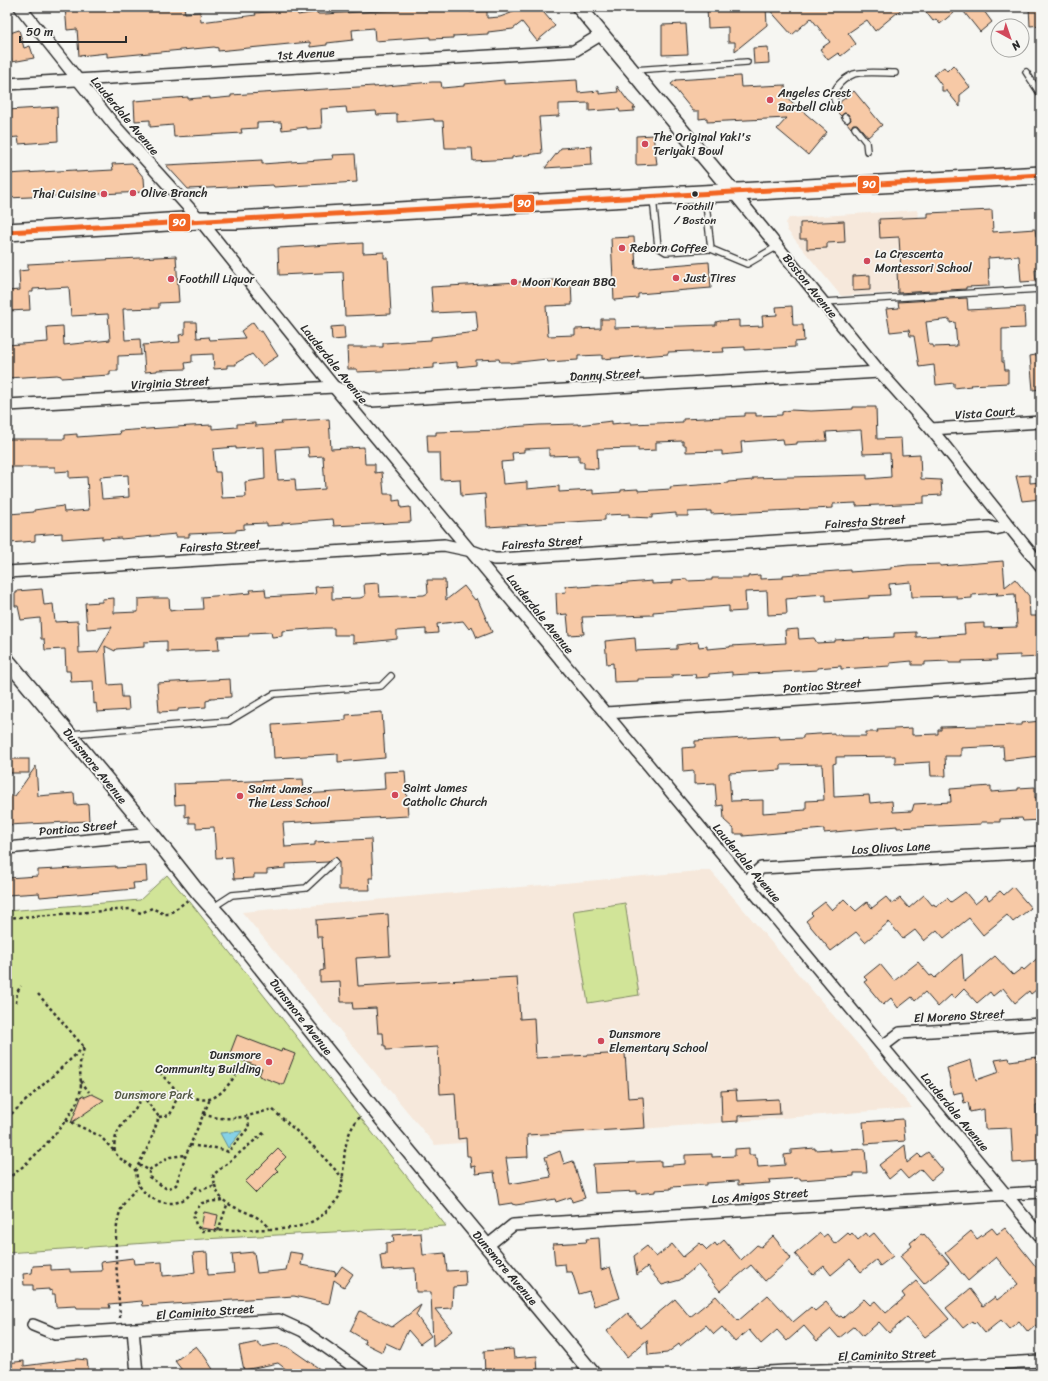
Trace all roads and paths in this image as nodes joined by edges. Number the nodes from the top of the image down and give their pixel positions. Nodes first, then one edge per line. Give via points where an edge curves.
1 (20, 7) edge
2 (579, 7) edge
3 (602, 34) junction
4 (747, 62) dead end
5 (632, 70) junction
6 (1026, 72) dead end
7 (895, 73) dead end
8 (78, 80) junction
9 (7, 84) edge
10 (1041, 96) edge
11 (838, 107) dead end
12 (855, 128) dead end
13 (867, 151) dead end
14 (1041, 174) edge
15 (734, 192) junction
16 (705, 194) junction
17 (653, 196) junction
18 (200, 220) junction
19 (7, 232) edge
20 (778, 246) junction
21 (710, 249) junction
22 (1041, 289) edge
23 (824, 302) junction
24 (880, 372) junction
25 (334, 386) junction
26 (7, 405) edge
27 (1041, 422) edge
28 (931, 429) junction
29 (1008, 526) junction
30 (472, 551) junction
31 (1041, 566) edge
32 (7, 572) edge
33 (7, 660) edge
34 (391, 676) dead end
35 (1041, 684) edge
36 (606, 714) junction
37 (69, 734) junction
38 (152, 834) junction
39 (7, 848) edge
40 (1041, 852) edge
41 (335, 862) dead end
42 (747, 881) junction
43 (197, 891) junction
44 (212, 908) junction
45 (7, 918) edge
46 (21, 986) dead end
47 (38, 994) dead end
48 (16, 1003) dead end
49 (1041, 1024) edge
50 (883, 1046) junction
51 (84, 1047) junction
52 (237, 1073) dead end
53 (161, 1074) dead end
54 (81, 1081) junction
55 (143, 1090) dead end
56 (89, 1092) dead end
57 (179, 1093) junction
58 (142, 1094) junction
59 (210, 1099) junction
60 (372, 1106) junction
61 (203, 1114) junction
62 (247, 1116) junction
63 (159, 1117) junction
64 (7, 1118) edge
65 (66, 1120) junction
66 (266, 1131) dead end
67 (190, 1145) junction
68 (115, 1152) junction
69 (186, 1155) junction
70 (139, 1165) junction
71 (149, 1170) junction
72 (135, 1171) junction
73 (343, 1178) junction
74 (7, 1179) edge
75 (140, 1186) junction
76 (215, 1186) junction
77 (1041, 1192) edge
78 (1006, 1194) junction
79 (222, 1200) junction
80 (227, 1205) junction
81 (270, 1229) junction
82 (218, 1231) junction
83 (1041, 1237) edge
84 (487, 1246) junction
85 (33, 1326) dead end
86 (133, 1329) junction
87 (121, 1330) junction
88 (1041, 1360) edge
89 (137, 1374) edge
90 (364, 1374) edge
91 (593, 1374) edge
92 (734, 1374) edge

1 - 8 street, Lauderdale Avenue
2 - 3 street, Boston Avenue
3 - 5 street, Boston Avenue
3 - 8 street, 1st Avenue via 574,51
4 - 5 lane
5 - 15 street, Boston Avenue
6 - 10 lane
7 - 11 lane via 855,74 838,86 833,93 833,101
8 - 9 street, 1st Avenue
8 - 18 street, Lauderdale Avenue via 140,155
12 - 13 lane via 866,142
14 - 15 main road
15 - 16 main road
15 - 20 street, Boston Avenue
16 - 17 main road
16 - 21 lane
17 - 18 main road
17 - 21 lane via 658,247 661,251
18 - 19 main road
18 - 25 street, Lauderdale Avenue
20 - 21 lane via 747,264
20 - 23 street, Boston Avenue
22 - 23 lane
23 - 24 street, Boston Avenue
24 - 25 street, Danny Street via 371,401
24 - 28 street, Boston Avenue
25 - 26 street, Virginia Street
25 - 30 street, Lauderdale Avenue
27 - 28 street, Vista Court
28 - 29 street, Boston Avenue
29 - 30 street, Fairesta Street via 995,529 990,527 500,559
29 - 31 street, Boston Avenue
30 - 32 street, Fairesta Street via 444,546
30 - 36 street, Lauderdale Avenue
33 - 37 street, Dunsmore Avenue
34 - 37 lane via 381,686 274,694 229,721
35 - 36 street, Pontiac Street
36 - 42 street, Lauderdale Avenue
37 - 38 street, Dunsmore Avenue
38 - 39 street, Pontiac Street
38 - 43 street, Dunsmore Avenue
40 - 42 street, Los Olivos Lane via 761,868
41 - 44 lane via 306,888 232,895
42 - 50 street, Lauderdale Avenue
43 - 44 street, Dunsmore Avenue
43 - 45 path via 169,914 152,908 141,913 130,909
44 - 60 street, Dunsmore Avenue
46 - 48 path via 17,992
47 - 51 path
49 - 50 street, El Moreno Street via 900,1033
50 - 78 street, Lauderdale Avenue
51 - 54 path via 79,1067
51 - 64 path
52 - 59 path via 221,1093
53 - 57 path
54 - 56 path
54 - 65 path via 80,1093
55 - 58 path
57 - 59 path via 201,1100
57 - 63 path via 170,1115
58 - 63 path
58 - 68 path via 140,1102 117,1135
59 - 61 path
60 - 73 path via 357,1120 348,1137 343,1156
60 - 84 street, Dunsmore Avenue
61 - 62 path via 225,1118
61 - 67 path
62 - 67 path via 250,1127 228,1152 221,1148
62 - 73 path via 272,1109 313,1146
63 - 70 path
65 - 68 path via 100,1136
65 - 74 path via 50,1140
66 - 76 path via 214,1175
67 - 69 path
68 - 72 path via 118,1158
69 - 71 path via 170,1157
69 - 71 path via 176,1186 167,1189 160,1185 149,1176
70 - 71 path
70 - 72 path
72 - 75 path
73 - 81 path via 340,1196 317,1219 309,1224
75 - 76 path via 153,1198 165,1204 187,1198 197,1187 201,1190
75 - 87 path via 123,1205 117,1227
76 - 79 path via 216,1193
77 - 78 street, Los Amigos Street
78 - 83 street, Lauderdale Avenue
78 - 84 street, Los Amigos Street via 513,1225
79 - 80 path
79 - 82 path via 202,1203 193,1214 196,1225 202,1231
80 - 81 path via 254,1215
80 - 82 path
81 - 82 path
84 - 91 street, Dunsmore Avenue
85 - 87 street, El Caminito Street via 55,1334
86 - 87 street, El Caminito Street
86 - 89 street
86 - 90 street, El Caminito Street via 279,1320 303,1331
88 - 92 street, El Caminito Street

